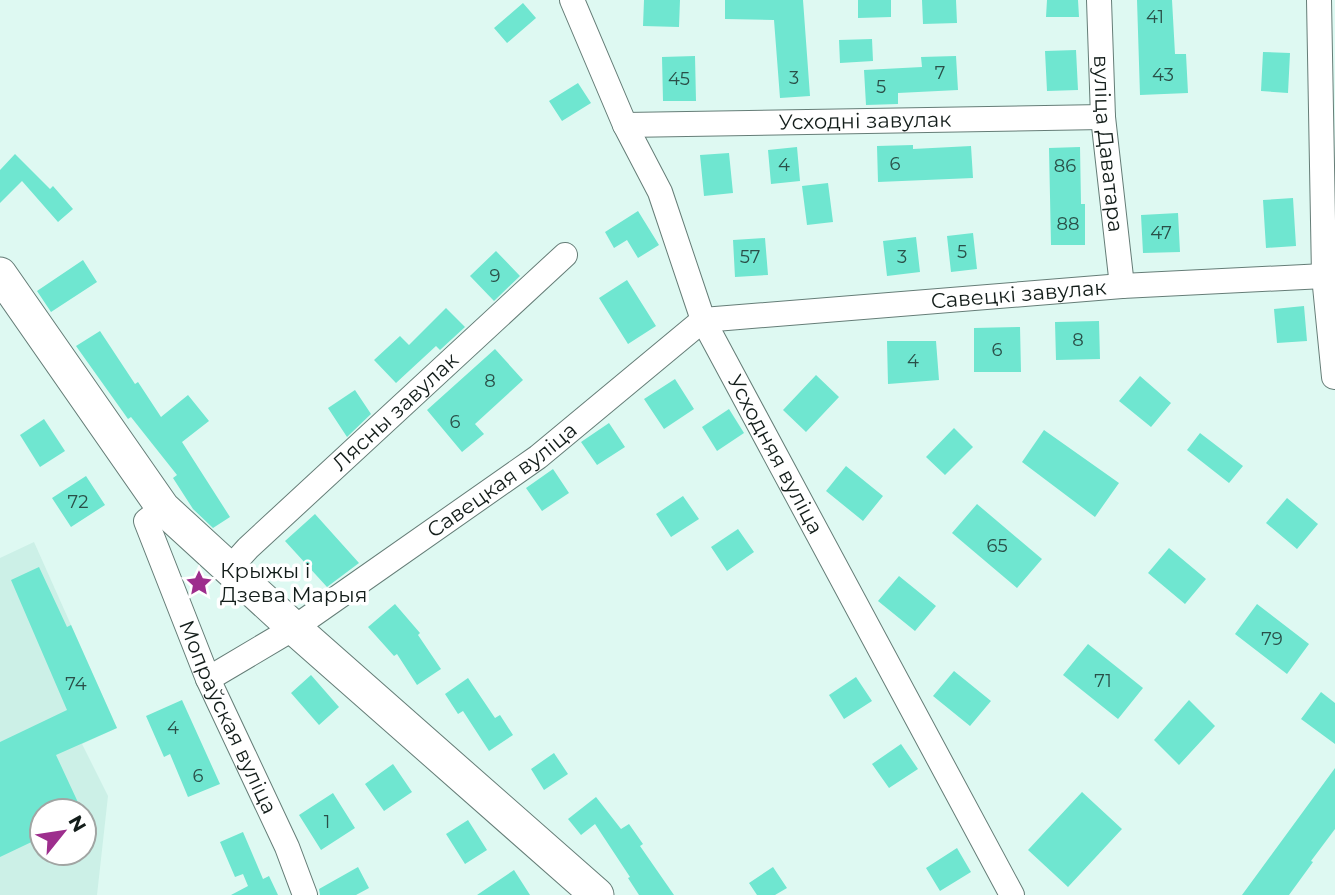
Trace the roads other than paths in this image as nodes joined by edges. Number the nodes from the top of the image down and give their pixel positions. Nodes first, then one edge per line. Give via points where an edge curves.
1 (572, 0) edge
2 (1099, 0) edge
3 (1319, 0) edge
4 (1103, 117) junction
5 (625, 125) junction
6 (565, 255) dead end
7 (0, 274) edge
8 (1329, 275) edge
9 (1122, 286) junction
10 (703, 320) junction
11 (1334, 377) edge
12 (154, 515) junction
13 (229, 569) junction
14 (294, 628) junction
15 (208, 679) junction
16 (305, 895) edge
17 (597, 895) edge
18 (1012, 895) edge

1 - 5 street, Усходняя вуліца
2 - 4 street, вуліца Даватара
3 - 8 street
4 - 5 street, Усходні завулак
4 - 9 street, вуліца Даватара
5 - 10 street, Усходняя вуліца via 660,192
6 - 13 street, Лясны завулак
7 - 12 street
8 - 9 street, Савецкі завулак
8 - 11 street
9 - 10 street, Савецкі завулак
10 - 14 street, Савецкая вуліца via 538,457
10 - 18 street, Усходняя вуліца
12 - 13 street
12 - 15 street, Мопраўская вуліца
13 - 14 street
14 - 15 street, Савецкая вуліца
14 - 17 street
15 - 16 street, Мопраўская вуліца

